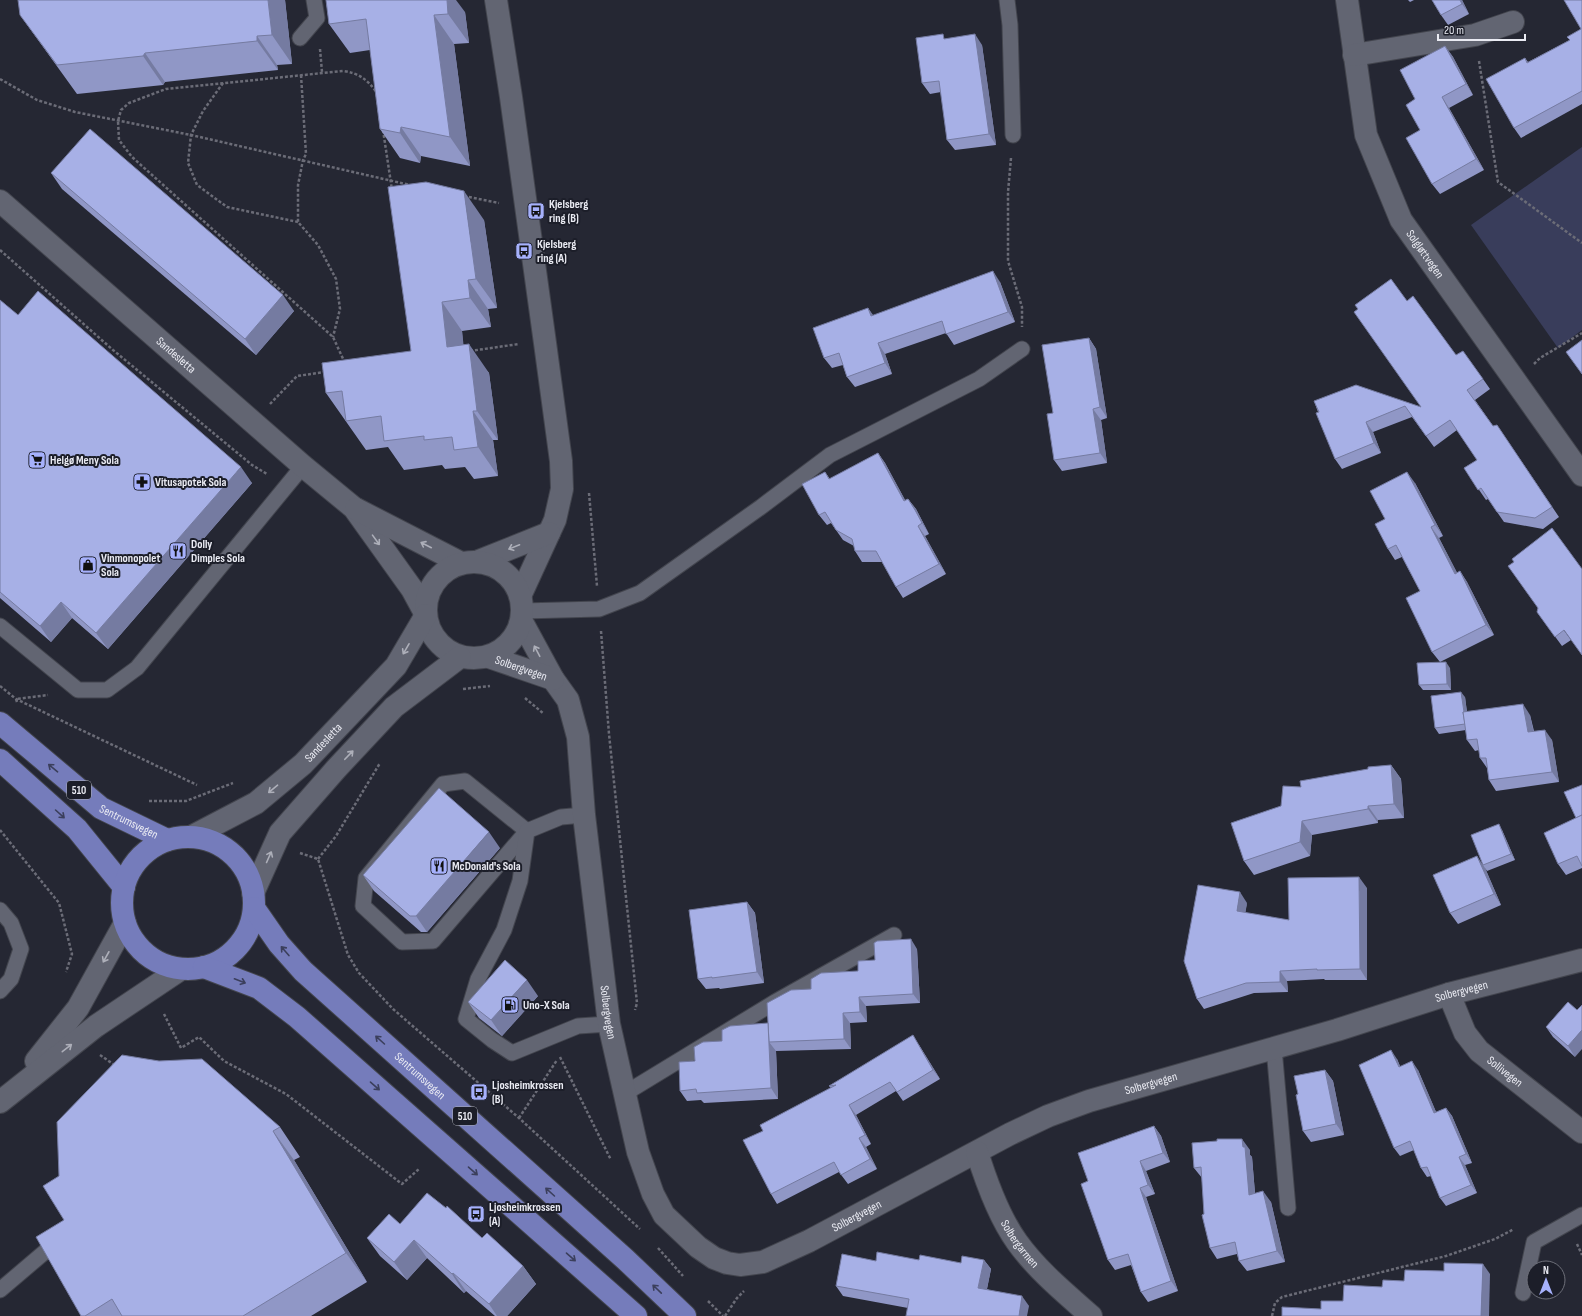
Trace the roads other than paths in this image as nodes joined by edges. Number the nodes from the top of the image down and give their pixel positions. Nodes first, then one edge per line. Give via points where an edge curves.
1 (314, 0) edge
2 (496, 0) edge
3 (1008, 0) edge
4 (1347, 0) edge
5 (1512, 22) dead end
6 (300, 38) dead end
7 (1354, 55) junction
8 (1013, 135) road end
9 (2, 206) edge
10 (1022, 350) road end
11 (303, 466) junction
12 (1582, 475) edge
13 (354, 508) junction
14 (549, 533) junction
15 (470, 562) junction
16 (522, 609) junction
17 (425, 614) junction
18 (0, 626) edge
19 (460, 657) junction
20 (489, 657) junction
21 (553, 679) junction
22 (0, 723) edge
23 (0, 760) edge
24 (584, 814) junction
25 (527, 830) junction
26 (191, 837) junction
27 (168, 840) junction
28 (124, 887) junction
29 (254, 900) junction
30 (0, 910) edge
31 (125, 923) junction
32 (894, 935) dead end
33 (1582, 960) edge
34 (204, 967) junction
35 (181, 969) junction
36 (0, 991) edge
37 (1449, 994) junction
38 (609, 1024) junction
39 (1274, 1048) junction
40 (624, 1094) junction
41 (7, 1095) edge
42 (1582, 1132) edge
43 (977, 1152) junction
44 (1288, 1208) dead end
45 (1582, 1215) edge
46 (61, 1238) edge
47 (0, 1290) edge
48 (1523, 1293) dead end
49 (636, 1316) edge
50 (685, 1316) edge
51 (1091, 1316) edge

1 - 6 lane via 317,18
2 - 14 street via 561,461 562,488 555,520
3 - 8 lane
4 - 7 street, Solgløttvegen
5 - 7 street via 1475,35
7 - 12 street, Solgløttvegen via 1366,135 1401,220
9 - 11 street, Sandesletta
10 - 16 lane via 979,379 830,455 640,593 599,609
11 - 13 street, Sandesletta
11 - 18 lane via 137,668 107,690 78,690
15 -> 13 street, Sandesletta
13 -> 17 street, Sandesletta via 412,589
14 -> 15 street
14 - 16 street
15 - 16 street, Sandesletta via 492,565 505,571 514,582
15 - 17 street, Sandesletta via 442,573 429,591
16 - 20 street, Sandesletta via 511,641 504,649
21 -> 16 street, Solbergvegen
17 - 19 street, Sandesletta via 431,633 443,648
17 -> 26 street, Sandesletta via 396,666 303,764 256,803
19 - 20 street, Sandesletta
29 -> 19 street via 280,833 336,768 394,708
20 - 21 street, Solbergvegen
21 - 24 street, Solbergvegen via 568,700 578,736
27 -> 22 main road, Sentrumsvegen / 510 via 100,808
23 -> 28 main road, 510 via 77,829
24 - 25 lane via 562,817
24 - 38 street, Solbergvegen
25 - 25 lane via 465,781 443,784 366,878 363,906 402,942 433,941
25 - 38 lane via 520,881 504,930 478,979 466,1019 512,1053 578,1026
26 - 27 main road, Sentrumsvegen / 510
26 - 29 main road, Sentrumsvegen / 510 via 225,848 238,860 248,876
27 - 28 main road, Sentrumsvegen / 510 via 148,850 133,867
28 - 31 main road, Sentrumsvegen / 510 via 122,905
29 - 34 main road, Sentrumsvegen / 510 via 249,928 238,945 223,959
50 -> 29 main road, Sentrumsvegen / 510 via 626,1259 303,972 279,944
30 - 36 lane via 10,923 21,949 10,979
31 - 35 main road, Sentrumsvegen / 510 via 133,940 146,954 162,964
31 -> 41 street via 78,1008
32 - 40 lane via 775,1002
33 - 37 street, Solbergvegen
34 - 35 main road, Sentrumsvegen / 510
34 -> 49 main road, Sentrumsvegen / 510 via 259,988 297,1017
41 -> 35 street via 96,1026
37 - 39 street, Solbergvegen
37 - 42 street, Sollivegen via 1465,1034 1479,1051
38 - 40 street, Solbergvegen
39 - 43 street, Solbergvegen via 1089,1101 1048,1116
39 - 44 lane
40 - 43 street, Solbergvegen via 638,1152 653,1194 664,1215 698,1247 727,1263 751,1264 769,1259 809,1241
43 - 51 street, Solbergarmen via 990,1191 1016,1242 1053,1282
45 - 48 lane via 1534,1242
46 - 47 lane

